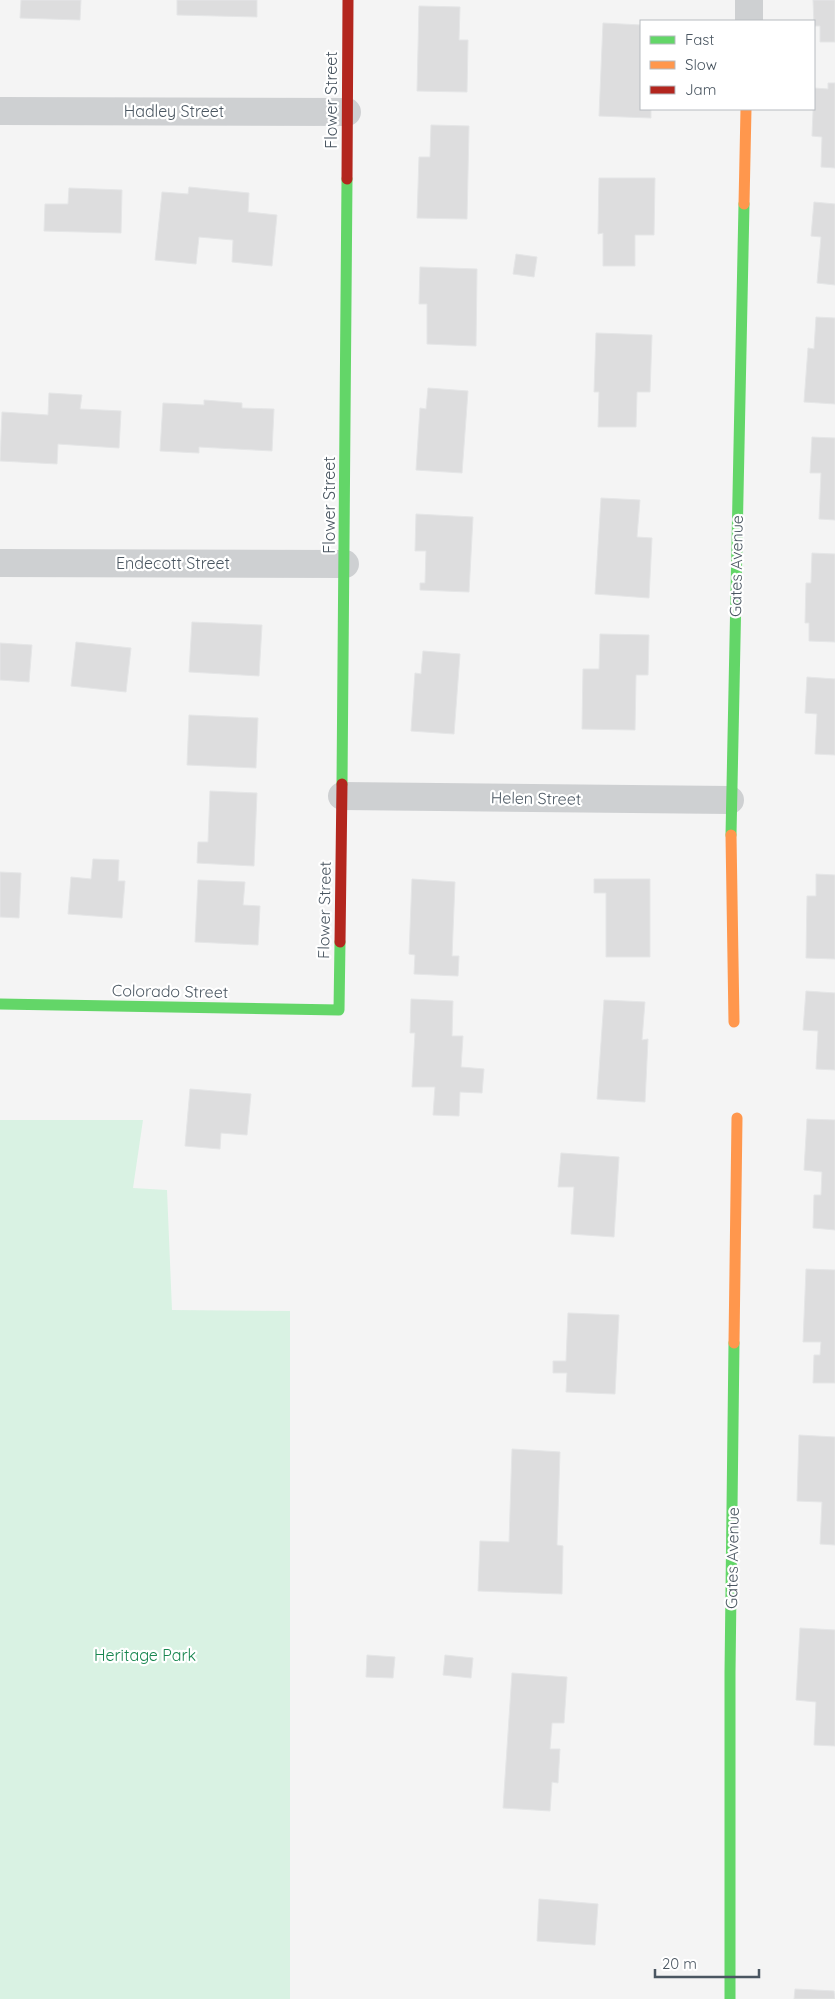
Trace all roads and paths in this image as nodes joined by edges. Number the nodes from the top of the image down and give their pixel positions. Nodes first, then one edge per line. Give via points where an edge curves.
1 (348, 0) edge
2 (749, 0) edge
3 (749, 20) edge
4 (0, 110) edge
5 (746, 110) edge
6 (347, 112) junction
7 (0, 563) edge
8 (345, 564) junction
9 (342, 796) junction
10 (730, 800) junction
11 (0, 1004) edge
12 (339, 1010) joint
13 (734, 1022) dead end
14 (737, 1118) dead end
15 (730, 1999) edge

1 - 6 street, Flower Street
2 - 3 street
4 - 6 street, Hadley Street
5 - 10 street, Gates Avenue
6 - 8 street, Flower Street
7 - 8 street, Endecott Street
8 - 9 street, Flower Street
9 - 10 street, Helen Street
9 - 12 street, Flower Street
10 - 13 street, Gates Avenue
11 - 12 street, Colorado Street
14 - 15 street, Gates Avenue via 730,1673

